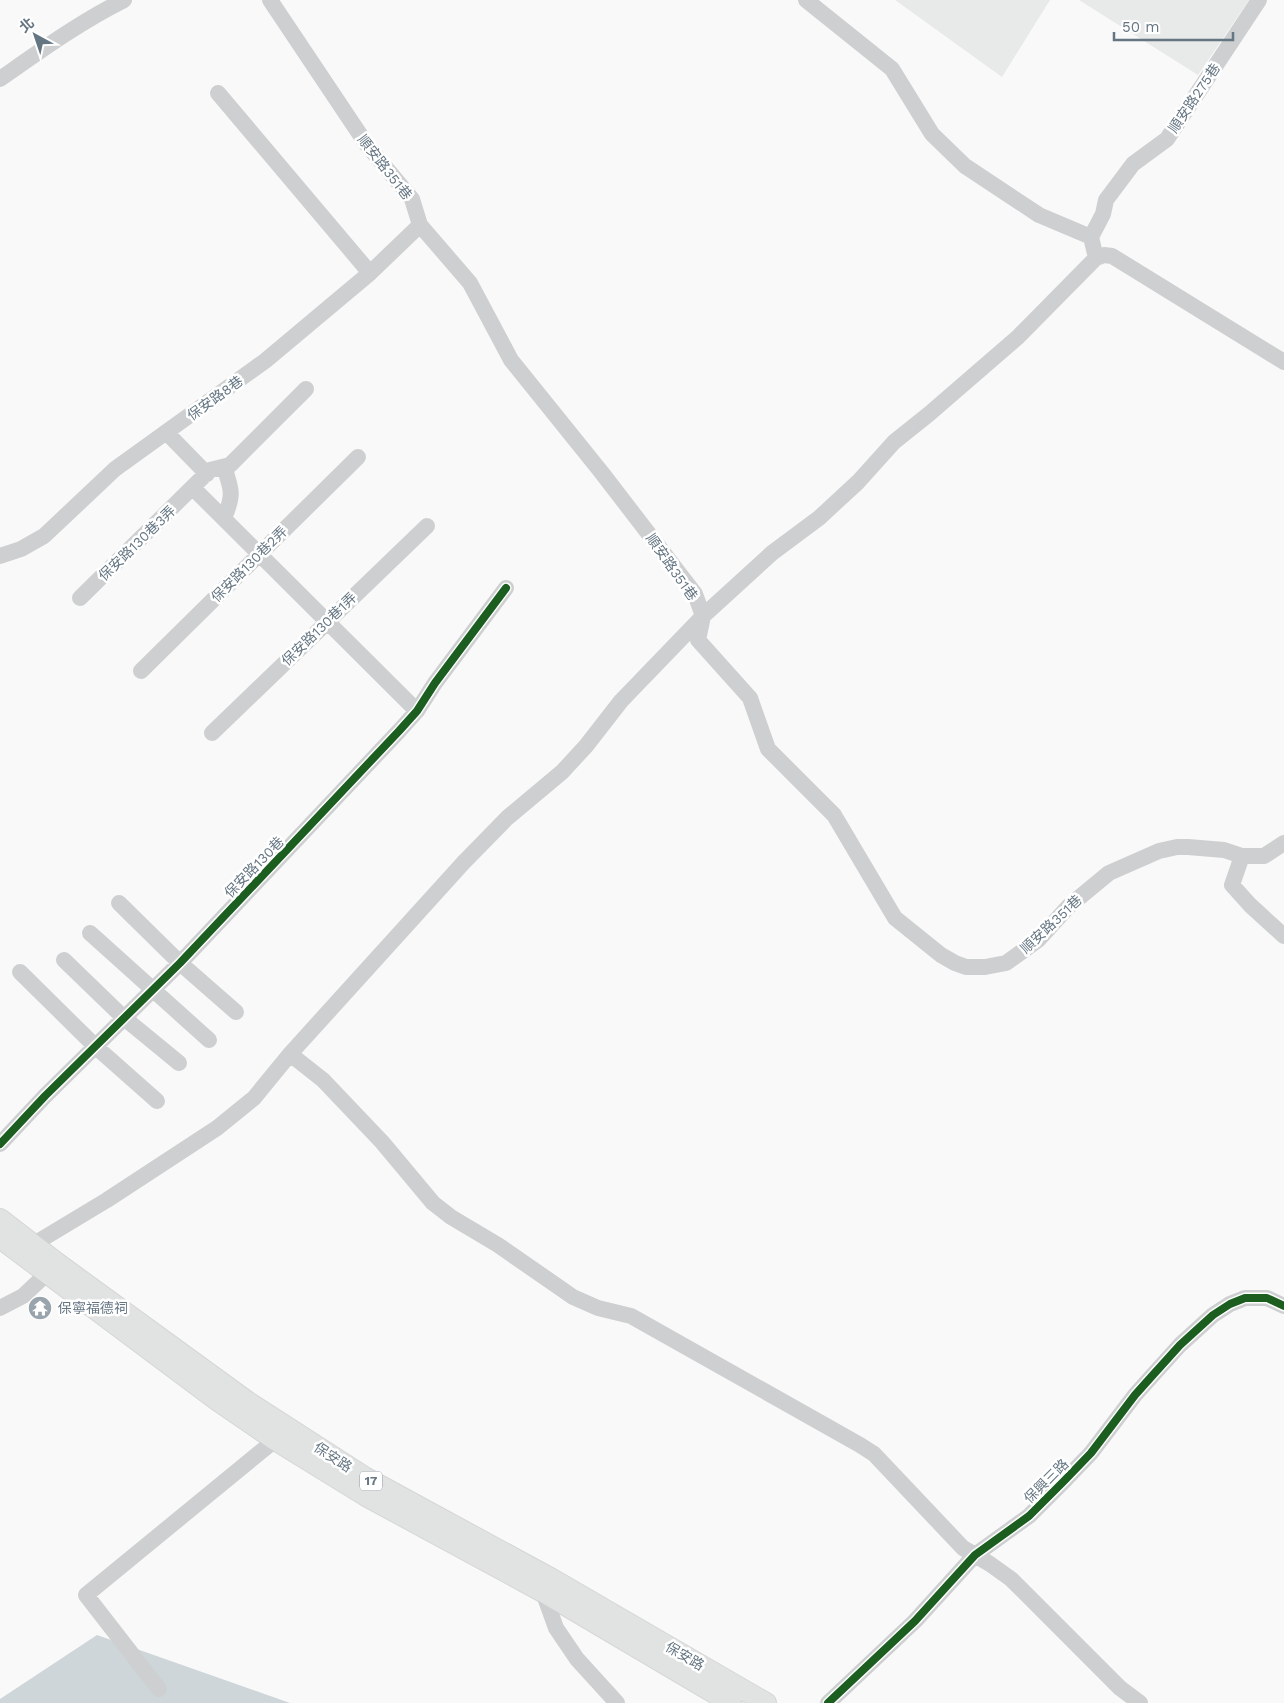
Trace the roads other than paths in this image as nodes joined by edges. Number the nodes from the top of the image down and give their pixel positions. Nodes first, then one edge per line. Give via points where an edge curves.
1 (124, 0) edge
2 (270, 0) edge
3 (806, 0) edge
4 (1259, 0) edge
5 (0, 78) edge
6 (218, 93) dead end
7 (420, 225) junction
8 (1091, 237) junction
9 (1096, 258) junction
10 (370, 273) junction
11 (1284, 362) edge
12 (306, 389) dead end
13 (167, 433) junction
14 (358, 457) dead end
15 (224, 467) junction
16 (207, 474) junction
17 (193, 488) junction
18 (224, 518) junction
19 (427, 526) dead end
20 (259, 554) junction
21 (0, 556) edge
22 (506, 588) dead end
23 (80, 598) dead end
24 (703, 616) junction
25 (327, 622) junction
26 (141, 671) dead end
27 (417, 711) junction
28 (212, 733) dead end
29 (1284, 843) edge
30 (1242, 856) junction
31 (119, 902) dead end
32 (90, 933) dead end
33 (1284, 936) edge
34 (64, 960) dead end
35 (180, 963) junction
36 (20, 972) dead end
37 (152, 990) junction
38 (236, 1012) dead end
39 (123, 1017) junction
40 (209, 1040) dead end
41 (96, 1047) junction
42 (290, 1054) junction
43 (179, 1063) dead end
44 (157, 1101) dead end
45 (0, 1144) edge
46 (0, 1219) edge
47 (0, 1238) edge
48 (29, 1250) junction
49 (52, 1269) junction
50 (1284, 1306) edge
51 (0, 1308) edge
52 (275, 1440) junction
53 (975, 1555) junction
54 (542, 1592) junction
55 (159, 1689) dead end
56 (618, 1703) edge
57 (731, 1703) edge
58 (766, 1703) edge
59 (828, 1703) edge
60 (1140, 1703) edge

1 - 5 street via 99,12
2 - 7 street, 順安路351巷 via 366,145 412,199
3 - 8 street via 892,69 932,134 965,166 1039,215
4 - 8 street, 順安路275巷 via 1167,139 1133,164 1106,200
6 - 10 street
7 - 10 street, 保安路8巷
7 - 24 street, 順安路351巷 via 470,283 511,360 695,594
8 - 9 street
9 - 11 street via 1112,256
9 - 24 street via 1018,337 894,442 819,518 772,553
10 - 13 street, 保安路8巷 via 265,361
12 - 15 street
13 - 16 street
13 - 21 street, 保安路8巷 via 115,469 44,536
14 - 20 street, 保安路130巷2弄
15 - 16 street via 216,467
15 - 18 street via 232,490
16 - 17 street, 保安路130巷3弄
17 - 18 street
17 - 23 street, 保安路130巷3弄
18 - 20 street
19 - 25 street, 保安路130巷1弄
20 - 25 street
20 - 26 street, 保安路130巷2弄
22 - 27 street, 保安路130巷
24 - 30 street, 順安路351巷 via 698,640 750,698 768,749 834,815 895,918 940,955 955,963 985,967 1006,963 1038,940 1069,906 1109,872 1159,851 1176,847 1212,848
24 - 42 street via 621,701 562,772 507,818 464,862
25 - 27 street
25 - 28 street, 保安路130巷1弄
27 - 35 street, 保安路130巷
29 - 30 street, 順安路351巷 via 1264,856
30 - 33 street via 1232,885
31 - 35 street
32 - 37 street
34 - 39 street
35 - 37 street, 保安路130巷
35 - 38 street
36 - 41 street
37 - 39 street, 保安路130巷
37 - 40 street
39 - 41 street, 保安路130巷
39 - 43 street
41 - 44 street
41 - 45 street, 保安路130巷
42 - 48 street via 254,1098 217,1128
42 - 53 street via 323,1080 382,1142 433,1203 451,1218 574,1297 598,1308 631,1316 874,1454 963,1548
46 - 48 main road, 保安路 / 17
47 - 48 main road, 保安路 / 17
48 - 49 main road, 保安路 / 17
49 - 51 street via 23,1296
49 - 52 main road, 保安路 / 17 via 218,1401
49 - 58 main road, 保安路 / 17 via 366,1478 552,1579
50 - 53 street, 保興三路 via 1267,1298 1245,1298 1213,1316 1180,1345 1140,1389 1091,1453 1064,1481 1029,1516
52 - 54 main road, 保安路 / 17 via 366,1496
52 - 55 street via 86,1595
53 - 59 street, 保興三路 via 915,1621
53 - 60 street via 1011,1579 1120,1688
54 - 56 street via 556,1628
54 - 57 main road, 保安路 / 17

